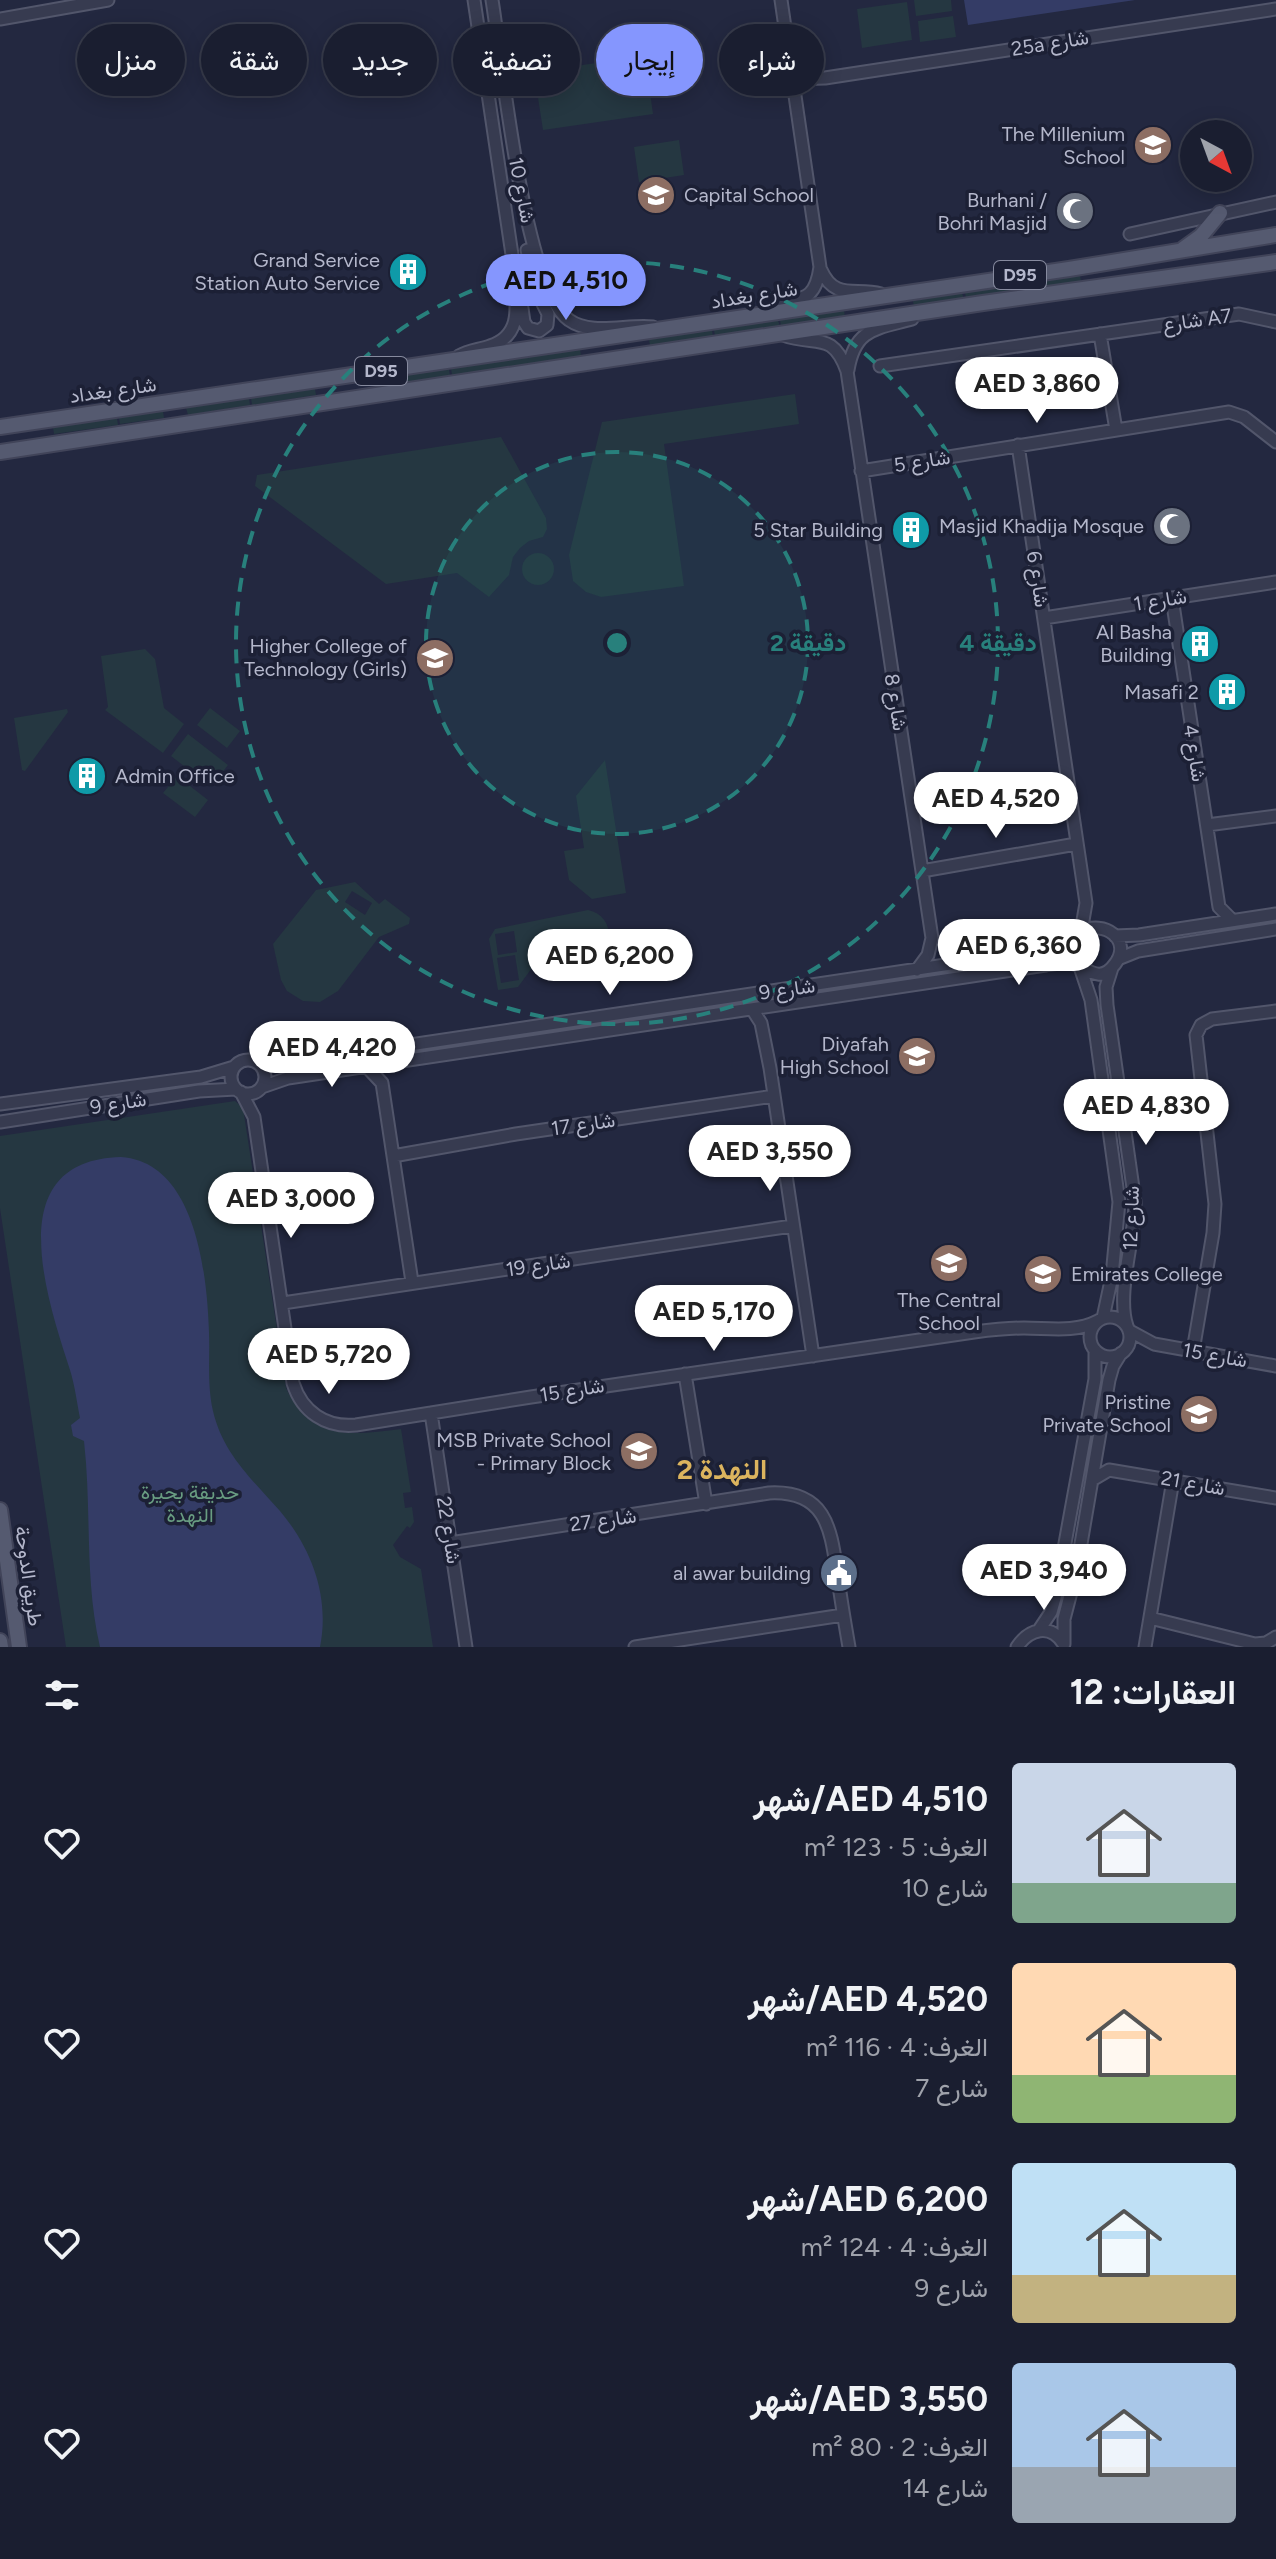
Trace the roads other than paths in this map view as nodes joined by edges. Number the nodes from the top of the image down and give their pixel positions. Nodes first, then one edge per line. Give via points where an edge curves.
1 (108, 0) edge
2 (474, 0) edge
3 (492, 0) edge
4 (781, 0) edge
5 (72, 3) edge
6 (1276, 9) edge
7 (0, 19) edge
8 (784, 24) edge
9 (824, 78) edge
10 (795, 96) edge
11 (521, 189) junction
12 (1276, 202) edge
13 (1220, 213) junction
14 (1130, 234) dead end
15 (1276, 235) edge
16 (1179, 251) junction
17 (1276, 254) edge
18 (1268, 263) edge
19 (820, 267) junction
20 (514, 268) junction
21 (885, 296) junction
22 (945, 310) junction
23 (763, 314) junction
24 (1276, 322) edge
25 (666, 329) junction
26 (1100, 334) junction
27 (783, 335) junction
28 (452, 360) junction
29 (880, 366) dead end
30 (847, 371) junction
31 (34, 422) junction
32 (0, 427) edge
33 (1116, 430) junction
34 (0, 435) edge
35 (1276, 442) edge
36 (1018, 445) junction
37 (0, 452) edge
38 (861, 471) junction
39 (1276, 582) edge
40 (1172, 598) junction
41 (1044, 618) junction
42 (1276, 816) edge
43 (1207, 825) junction
44 (1076, 844) junction
45 (922, 871) junction
46 (1086, 903) junction
47 (1219, 907) junction
48 (1276, 914) edge
49 (1232, 920) junction
50 (1208, 924) junction
51 (1276, 929) edge
52 (1111, 932) junction
53 (1078, 934) junction
54 (932, 938) junction
55 (958, 963) junction
56 (1115, 964) junction
57 (1079, 967) junction
58 (917, 970) junction
59 (767, 1007) junction
60 (752, 1009) junction
61 (1276, 1011) edge
62 (761, 1023) junction
63 (496, 1032) junction
64 (442, 1055) junction
65 (259, 1063) junction
66 (392, 1063) junction
67 (234, 1067) junction
68 (367, 1067) junction
69 (382, 1083) junction
70 (260, 1089) junction
71 (239, 1090) junction
72 (774, 1096) junction
73 (0, 1104) edge
74 (254, 1117) junction
75 (0, 1122) edge
76 (393, 1156) junction
77 (792, 1226) junction
78 (412, 1282) junction
79 (283, 1303) junction
80 (1100, 1319) junction
81 (1128, 1328) junction
82 (1064, 1330) junction
83 (1154, 1344) junction
84 (1094, 1348) junction
85 (1124, 1351) junction
86 (1193, 1351) junction
87 (813, 1356) junction
88 (1276, 1366) edge
89 (685, 1374) junction
90 (431, 1413) junction
91 (1097, 1455) junction
92 (1109, 1470) junction
93 (1092, 1480) junction
94 (1173, 1480) junction
95 (1276, 1498) edge
96 (706, 1504) junction
97 (0, 1510) edge
98 (450, 1543) junction
99 (4, 1578) edge
100 (843, 1615) junction
101 (1150, 1618) junction
102 (1276, 1627) edge
103 (1039, 1630) junction
104 (1276, 1637) edge
105 (1244, 1640) junction
106 (1064, 1645) edge
107 (19, 1647) edge
108 (466, 1647) edge
109 (635, 1647) edge
110 (849, 1647) edge
111 (1017, 1647) edge
112 (1145, 1647) edge

1 - 5 street
2 - 20 street, شارع 10
3 - 11 street, شارع 10
4 - 8 street
5 - 7 street
6 - 9 street, 25a شارع
10 - 19 street
11 - 20 street via 530,265 549,318 542,330 531,330 524,322
11 - 25 street, شارع 10 via 536,259 563,315 588,327
12 - 13 street
13 - 14 street
13 - 16 main road
15 - 16 main road, شارع بغداد / D95
16 - 21 main road, شارع بغداد / D95
17 - 18 main road
18 - 22 main road, D95
19 - 21 street via 836,289
19 - 23 street via 811,293
20 - 28 street, شارع 10 via 517,315 510,332 495,344
21 - 23 main road, شارع بغداد / D95
22 - 27 main road, D95
22 - 30 street via 867,333 853,347
23 - 25 main road, شارع بغداد / D95
24 - 26 street, شارع A7 via 1239,314
25 - 28 main road, شارع بغداد / D95
26 - 29 street, شارع A7
26 - 33 street
27 - 30 street via 827,342 839,352
27 - 37 main road, D95
28 - 31 main road, شارع بغداد / D95
30 - 38 street, شارع 8
31 - 32 main road, شارع بغداد / D95
31 - 34 main road
33 - 35 street, شارع 5 via 1234,413
33 - 36 street, شارع 5
36 - 38 street, شارع 5
36 - 41 street, شارع 6
38 - 45 street, شارع 8
39 - 40 street, شارع 1
40 - 41 street, شارع 1
40 - 43 street, شارع 4
41 - 44 street, شارع 6
42 - 43 street
43 - 47 street, شارع 4
44 - 45 street
44 - 46 street, شارع 6
45 - 54 street, شارع 8
46 - 52 street, شارع 6
46 - 53 street, شارع 6
47 - 49 street
47 - 50 street
48 - 49 street
49 - 50 street
50 - 52 street via 1139,935
51 - 56 street via 1138,951
52 - 53 street via 1089,927
52 - 56 street via 1119,943
53 - 55 street, شارع 9 via 1052,949
53 - 57 street via 1072,954
54 - 55 street via 941,954
54 - 58 street
55 - 58 street, شارع 9
56 - 57 street via 1100,974
56 - 81 street, شارع 12 via 1106,987 1107,1005 1135,1202 1123,1302
57 - 59 street, شارع 9 via 1046,965
57 - 80 street, شارع 12 via 1091,1000 1119,1202 1112,1276
58 - 63 street, شارع 9
59 - 60 street, شارع 9
59 - 62 street
60 - 62 street
60 - 64 street, شارع 9
61 - 86 street via 1201,1025 1196,1035 1215,1204
62 - 72 street
63 - 64 street via 486,1041
63 - 65 street, شارع 9
64 - 66 street, شارع 9
65 - 67 street via 248,1060
65 - 70 street via 265,1072
66 - 68 street, شارع 9
66 - 69 street
67 - 71 street via 232,1078
67 - 73 street, شارع 9 via 201,1077
68 - 69 street
68 - 70 street, شارع 9 via 281,1079
69 - 76 street
70 - 71 street
70 - 74 street, شارع 15
71 - 74 street, شارع 15
71 - 75 street, شارع 9
72 - 76 street, شارع 17
72 - 77 street
74 - 79 street, شارع 15
76 - 78 street
77 - 78 street, شارع 19
77 - 87 street
78 - 79 street, شارع 19
79 - 90 street, شارع 15 via 292,1368 305,1396 322,1412 367,1423
80 - 81 street via 1119,1318
80 - 82 street, شارع 15
80 - 84 street via 1091,1330
81 - 83 street, شارع 15
81 - 85 street
82 - 84 street, شارع 15
82 - 87 street, شارع 15 via 992,1330
83 - 85 street, شارع 15
83 - 86 street, شارع 15
84 - 85 street via 1107,1357
84 - 103 street via 1095,1379 1055,1598
85 - 91 street via 1109,1380
86 - 88 street, شارع 15
87 - 89 street, شارع 15
89 - 90 street, شارع 15
89 - 96 street
90 - 98 street, شارع 22
91 - 92 street
91 - 93 street
92 - 93 street
92 - 94 street, شارع 21
93 - 106 street via 1064,1619
94 - 95 street, شارع 21
94 - 101 street
96 - 98 street, شارع 27
96 - 100 street, شارع 27 via 755,1497 785,1499 804,1507 824,1528 835,1559
97 - 99 main road, طريق الدوحة
98 - 108 street, شارع 22
99 - 107 main road, طريق الدوحة
100 - 109 street
100 - 110 street, شارع 27
101 - 105 street
101 - 112 street
102 - 105 street via 1264,1637
103 - 106 street via 1054,1632
103 - 111 street
104 - 105 street via 1261,1644

